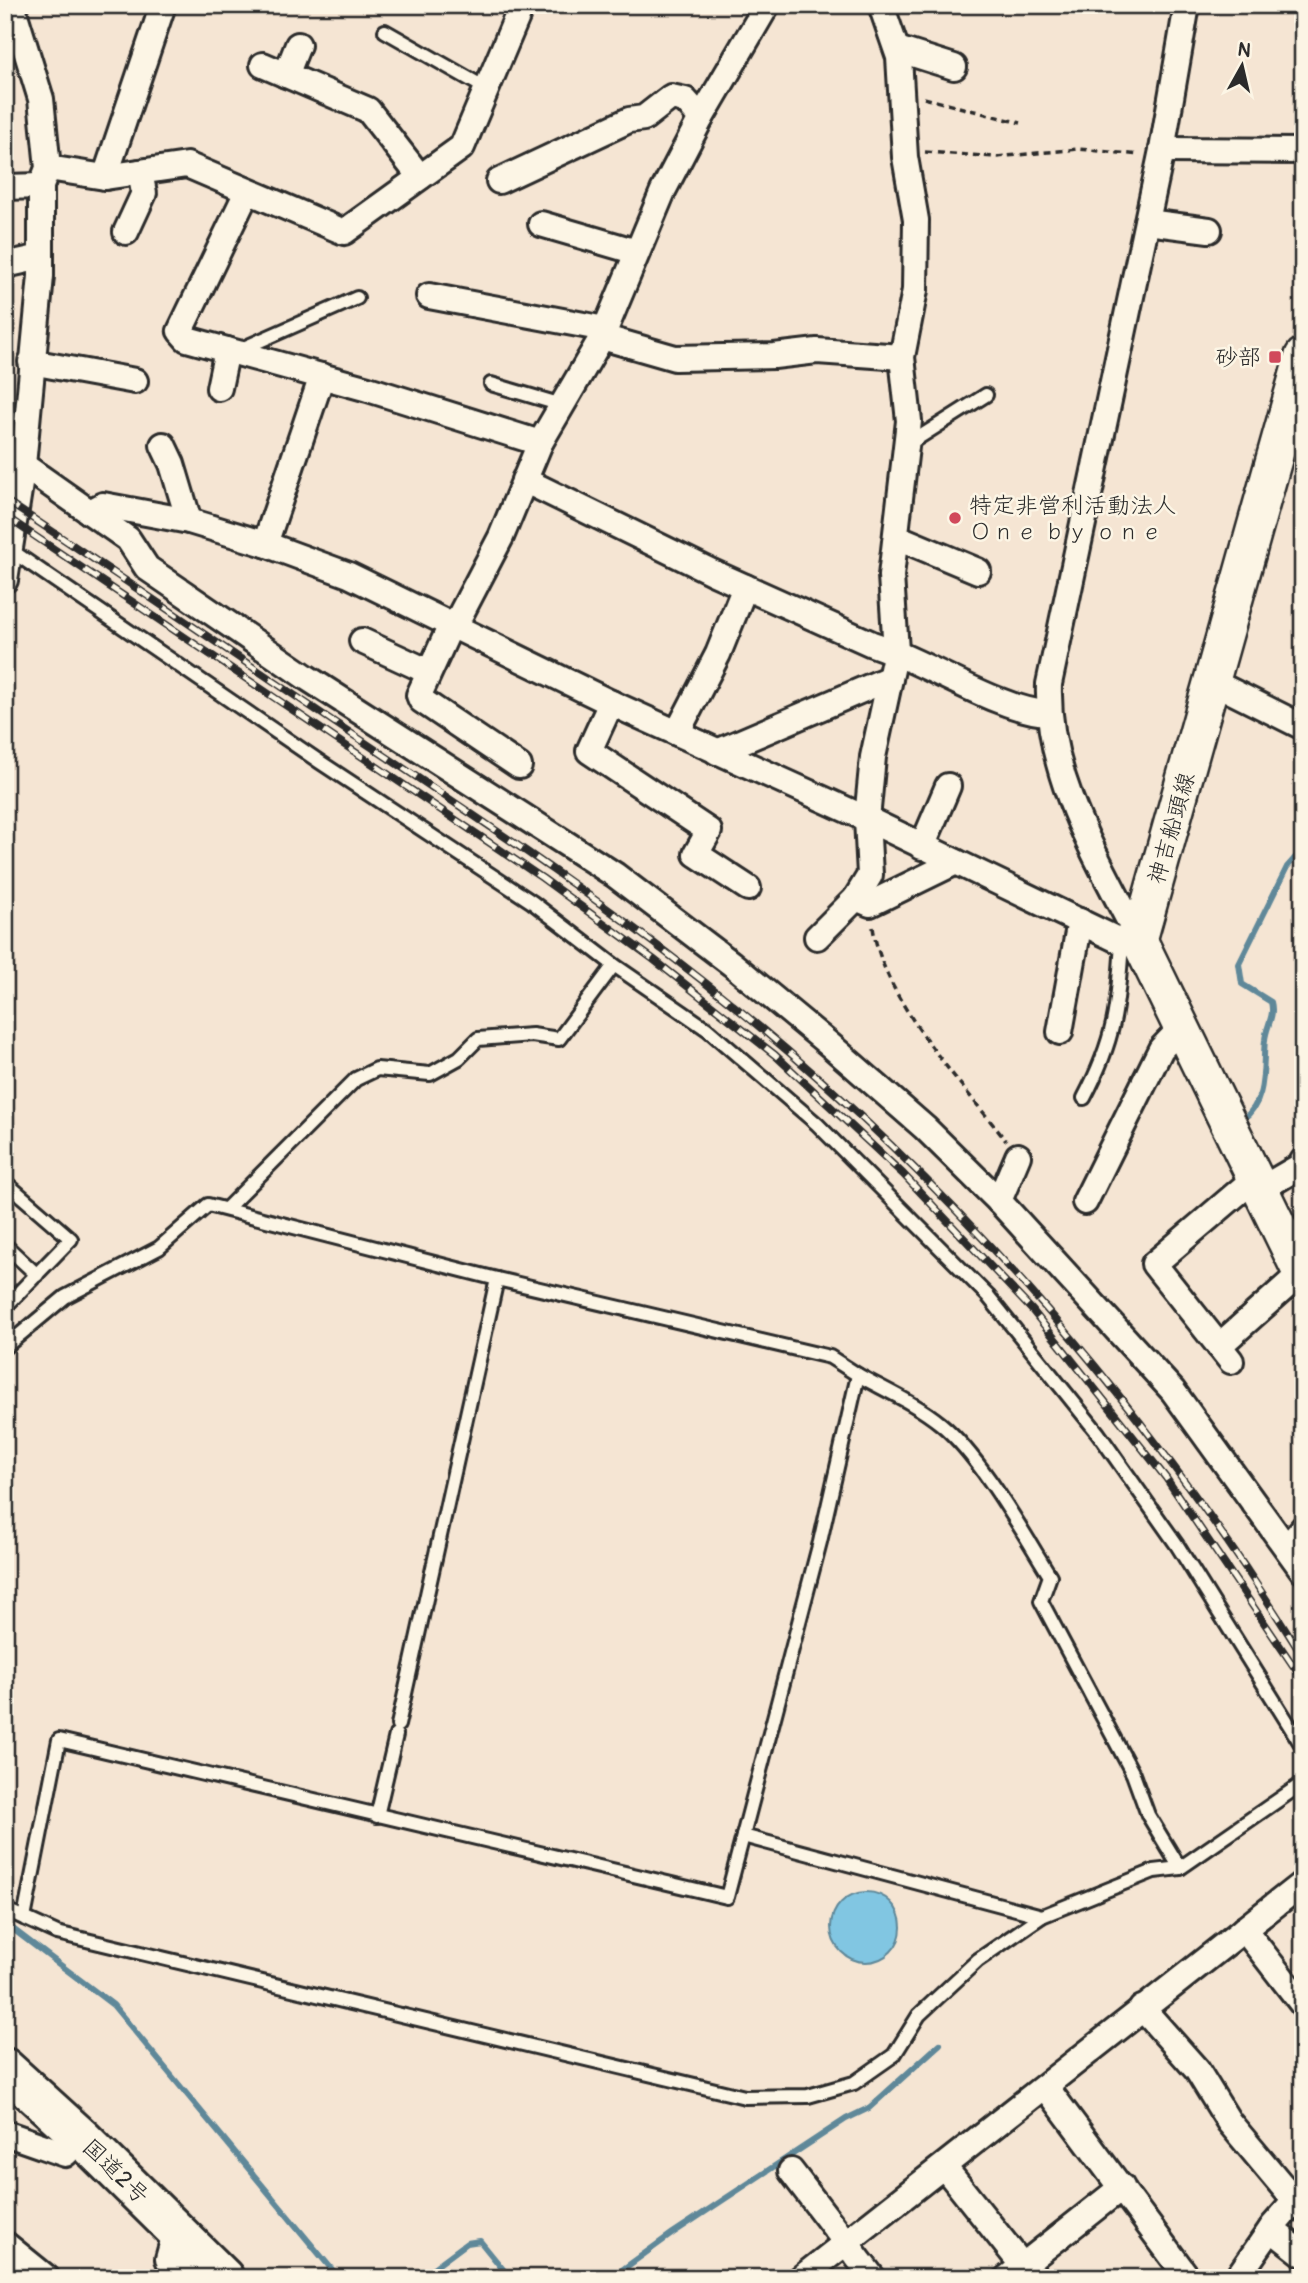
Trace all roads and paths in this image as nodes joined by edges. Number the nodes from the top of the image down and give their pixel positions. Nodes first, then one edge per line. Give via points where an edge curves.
1 (12, 5) edge
2 (163, 5) edge
3 (522, 5) edge
4 (767, 5) edge
5 (881, 5) edge
6 (1186, 5) edge
7 (386, 31) dead end
8 (298, 46) dead end
9 (897, 49) junction
10 (15, 50) edge
11 (954, 67) dead end
12 (486, 89) junction
13 (901, 93) junction
14 (701, 118) junction
15 (1021, 123) dead end
16 (1303, 151) edge
17 (905, 154) junction
18 (1162, 154) junction
19 (140, 172) junction
20 (45, 177) junction
21 (105, 177) junction
22 (420, 177) junction
23 (499, 181) dead end
24 (5, 187) edge
25 (247, 192) junction
26 (1147, 222) junction
27 (541, 224) dead end
28 (1209, 230) dead end
29 (126, 232) dead end
30 (637, 252) junction
31 (41, 257) junction
32 (5, 265) edge
33 (429, 296) dead end
34 (357, 298) dead end
35 (604, 333) junction
36 (230, 351) junction
37 (902, 357) junction
38 (31, 362) junction
39 (1300, 373) edge
40 (322, 376) junction
41 (135, 381) dead end
42 (491, 384) dead end
43 (219, 388) dead end
44 (986, 395) dead end
45 (562, 405) junction
46 (540, 443) junction
47 (907, 445) junction
48 (163, 446) dead end
49 (23, 465) junction
50 (524, 480) junction
51 (90, 512) junction
52 (189, 521) junction
53 (897, 537) junction
54 (265, 544) junction
55 (7, 548) edge
56 (978, 570) dead end
57 (5, 580) edge
58 (745, 586) junction
59 (453, 626) junction
60 (362, 641) dead end
61 (896, 651) junction
62 (427, 671) junction
63 (890, 678) junction
64 (1213, 682) junction
65 (611, 703) junction
66 (1048, 713) junction
67 (1303, 727) edge
68 (677, 733) junction
69 (717, 752) junction
70 (519, 766) dead end
71 (948, 786) dead end
72 (867, 819) junction
73 (922, 846) junction
74 (956, 862) junction
75 (748, 888) dead end
76 (863, 901) junction
77 (1080, 921) junction
78 (817, 937) dead end
79 (1131, 941) junction
80 (614, 965) junction
81 (1182, 1027) junction
82 (1060, 1032) dead end
83 (1084, 1098) dead end
84 (1018, 1156) joint
85 (1303, 1164) edge
86 (5, 1182) edge
87 (1258, 1183) junction
88 (999, 1201) junction
89 (1084, 1202) dead end
90 (226, 1209) junction
91 (5, 1245) edge
92 (37, 1275) junction
93 (1302, 1275) edge
94 (497, 1279) junction
95 (5, 1307) edge
96 (5, 1347) edge
97 (858, 1375) junction
98 (1303, 1519) edge
99 (1283, 1543) junction
100 (1303, 1571) edge
101 (1303, 1747) edge
102 (1303, 1783) edge
103 (377, 1816) junction
104 (743, 1836) junction
105 (1180, 1868) junction
106 (1303, 1883) edge
107 (1042, 1916) junction
108 (1244, 1929) junction
109 (1303, 2005) edge
110 (1142, 2008) junction
111 (5, 2068) edge
112 (1046, 2087) junction
113 (5, 2133) edge
114 (82, 2138) junction
115 (945, 2168) junction
116 (791, 2171) dead end
117 (1122, 2187) junction
118 (1299, 2199) edge
119 (1272, 2229) junction
120 (176, 2230) junction
121 (5, 2244) edge
122 (846, 2244) junction
123 (1303, 2253) edge
124 (1015, 2272) edge
125 (47, 2278) edge
126 (181, 2278) edge
127 (224, 2278) edge
128 (801, 2278) edge
129 (873, 2278) edge
130 (1188, 2278) edge
131 (1237, 2278) edge

1 - 10 street
2 - 21 street
3 - 12 street
4 - 14 street
5 - 9 street
6 - 18 street
7 - 12 lane
8 - 22 street via 275,70 368,110
9 - 11 street
9 - 13 street
10 - 20 street via 41,99
12 - 22 street via 462,147
13 - 15 path
13 - 17 street
14 - 23 street via 685,100 671,97 644,118 629,120
14 - 30 street
16 - 18 street
17 - 18 path via 997,157 1079,149
17 - 37 street via 916,220 915,290
18 - 26 street
19 - 21 street
19 - 25 street via 187,166
19 - 29 street via 144,193
20 - 21 street
20 - 24 street
20 - 31 street
22 - 25 street via 344,232
25 - 36 street via 180,331 187,339
26 - 28 street
26 - 66 street via 1052,662
27 - 30 street
30 - 35 street
31 - 32 street
31 - 38 street
33 - 35 street
34 - 36 lane
35 - 37 street via 674,358 817,351
35 - 45 street
36 - 40 street
36 - 43 street
37 - 47 street
38 - 41 street
38 - 49 street
39 - 64 main road, 神吉船頭線
40 - 46 street
40 - 54 street
42 - 45 lane
44 - 47 lane
45 - 46 street
46 - 50 street
47 - 53 street
48 - 52 street
49 - 51 street
49 - 55 street
50 - 58 street
50 - 59 street via 501,537
51 - 52 street via 103,505
51 - 88 street via 128,539 147,568 306,677 626,883 830,1045
52 - 54 street
53 - 56 street
53 - 61 street via 891,576
54 - 59 street via 349,575
55 - 57 street
55 - 80 lane via 532,902
58 - 61 street
58 - 68 street via 718,654
59 - 62 street
59 - 65 street
60 - 62 street
61 - 63 street
61 - 66 street via 997,698
62 - 70 street via 421,700
63 - 69 street
63 - 72 street via 873,757
64 - 67 street
64 - 79 main road, 神吉船頭線
65 - 68 street
65 - 75 street via 589,751 617,780 709,831 695,854
66 - 79 street via 1053,747 1072,801
68 - 69 street
69 - 72 street
71 - 73 street
72 - 73 street
72 - 76 street via 870,875
73 - 74 street
74 - 76 street
74 - 77 street
76 - 78 street
76 - 84 path via 894,990
77 - 79 street
77 - 82 street
79 - 81 main road
79 - 83 lane via 1112,1035
80 - 90 lane via 559,1039 532,1035 478,1039 459,1058 430,1074 377,1069 356,1079
80 - 101 lane via 707,1029 817,1124 988,1296 1098,1433 1177,1545
81 - 87 main road
81 - 89 street via 1161,1049
84 - 88 street
85 - 87 street
86 - 92 lane via 71,1240
87 - 93 main road
87 - 93 street via 1154,1264 1225,1354
88 - 99 street via 1173,1391
90 - 94 lane
90 - 96 lane via 208,1205 159,1248 65,1297
91 - 92 lane
92 - 95 lane
94 - 97 lane via 830,1357
94 - 103 lane
97 - 104 lane via 820,1542
97 - 105 lane via 940,1423 1006,1506 1050,1576 1041,1601 1133,1774 1148,1815
98 - 99 lane
99 - 100 street
102 - 105 lane
103 - 104 lane via 727,1897
103 - 107 lane via 59,1740 19,1915 57,1933 746,2097 808,2096 854,2083 894,2055 919,2015 978,1960
104 - 107 lane
105 - 107 lane via 1154,1871
106 - 108 street
108 - 109 street
108 - 110 street
110 - 112 street
110 - 118 street via 1197,2070 1229,2122
111 - 114 highway, 国道2号
112 - 115 street
112 - 117 street
113 - 114 street via 65,2154
114 - 120 highway, 国道2号
115 - 122 street
115 - 124 street
116 - 122 street
117 - 124 street
117 - 130 street
118 - 119 street
119 - 123 street
119 - 131 street
120 - 126 street via 168,2259
120 - 127 highway, 国道2号
121 - 125 street
122 - 128 street
122 - 129 street

